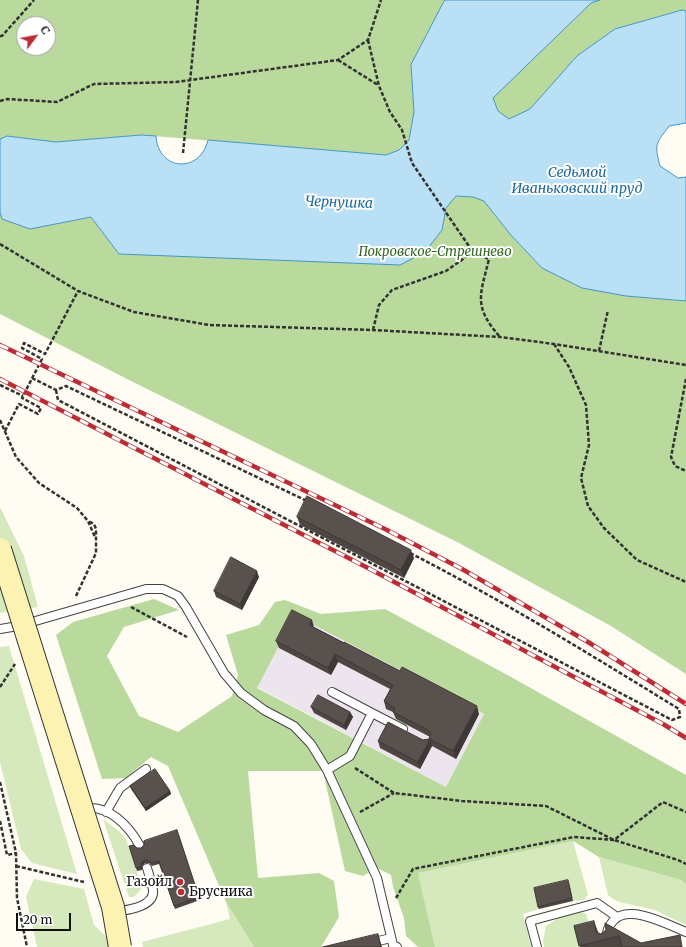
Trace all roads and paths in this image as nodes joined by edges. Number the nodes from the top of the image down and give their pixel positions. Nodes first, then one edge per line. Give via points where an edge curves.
1 (34, 0) edge
2 (198, 0) edge
3 (381, 0) edge
4 (0, 36) edge
5 (368, 40) junction
6 (338, 60) junction
7 (190, 80) junction
8 (379, 86) junction
9 (0, 101) edge
10 (183, 153) dead end
11 (0, 244) edge
12 (473, 252) junction
13 (78, 291) junction
14 (608, 310) dead end
15 (373, 330) junction
16 (500, 337) junction
17 (554, 344) junction
18 (599, 351) junction
19 (686, 365) edge
20 (32, 378) junction
21 (686, 379) edge
22 (0, 385) edge
23 (56, 390) junction
24 (23, 396) junction
25 (0, 420) edge
26 (5, 431) junction
27 (686, 471) edge
28 (308, 502) edge
29 (0, 549) edge
30 (403, 550) edge
31 (686, 582) edge
32 (124, 603) dead end
33 (68, 612) junction
34 (18, 626) junction
35 (0, 629) edge
36 (189, 638) dead end
37 (18, 659) dead end
38 (0, 687) edge
39 (332, 692) dead end
40 (372, 713) junction
41 (414, 735) edge
42 (343, 760) junction
43 (146, 769) dead end
44 (327, 770) junction
45 (0, 782) edge
46 (394, 793) junction
47 (74, 811) junction
48 (106, 812) junction
49 (686, 812) edge
50 (350, 818) junction
51 (0, 821) edge
52 (614, 840) junction
53 (140, 846) edge
54 (16, 853) junction
55 (686, 864) edge
56 (16, 866) junction
57 (147, 868) dead end
58 (85, 882) dead end
59 (617, 917) junction
60 (389, 926) junction
61 (686, 932) edge
62 (391, 938) junction
63 (360, 946) edge
64 (28, 947) edge
65 (120, 947) edge
66 (397, 947) edge
67 (536, 947) edge
68 (607, 947) edge

1 - 4 path
2 - 7 path
3 - 5 path
5 - 6 path
5 - 8 path
6 - 7 path
6 - 8 path
7 - 9 path via 94,84 57,102 7,99
7 - 10 path
8 - 12 path via 402,130 412,163
11 - 13 path
12 - 15 path via 446,271 392,290 379,305
12 - 16 path via 489,259 480,305 487,322
13 - 15 path via 134,312 209,325
13 - 20 path via 45,354 24,343 22,348 42,359
14 - 18 path
15 - 16 path
16 - 17 path
17 - 18 path
17 - 31 path via 569,367 586,405 589,445 581,478 588,506 604,528 637,560
18 - 19 path
20 - 23 path
20 - 24 path
21 - 27 path via 671,457 675,466
22 - 24 path
23 - 28 path via 66,386
23 - 30 path via 58,400 672,720 680,717 679,709 582,649 458,577
24 - 26 path via 22,398 41,408 38,414 19,404
25 - 26 path
26 - 33 path via 16,457 39,483 76,508 88,521 96,537 96,553
29 - 65 main road, bridge via 113,907
32 - 36 path
33 - 34 lane
33 - 44 lane via 146,589 163,589 178,596 224,673 240,693 294,726 311,744
34 - 35 lane
34 - 47 lane
37 - 38 path
39 - 40 lane
40 - 41 lane
40 - 42 lane via 350,756
42 - 44 lane
42 - 46 path
43 - 48 lane via 120,788
44 - 50 lane
45 - 54 path
46 - 50 path
46 - 52 path via 462,801 546,806
47 - 48 lane via 93,806
47 - 57 lane via 104,908 110,913 145,904 151,899 153,891
48 - 53 lane via 124,823
49 - 52 path via 663,802
50 - 60 lane via 377,878
51 - 54 path via 8,855
52 - 55 path
52 - 60 path via 574,837 412,869 396,898
54 - 56 path
56 - 58 path
56 - 64 path via 17,898
59 - 61 lane via 628,914 647,916
59 - 67 lane via 597,903 530,921
59 - 68 lane via 610,924 605,937
60 - 62 lane
62 - 63 lane
62 - 66 lane

